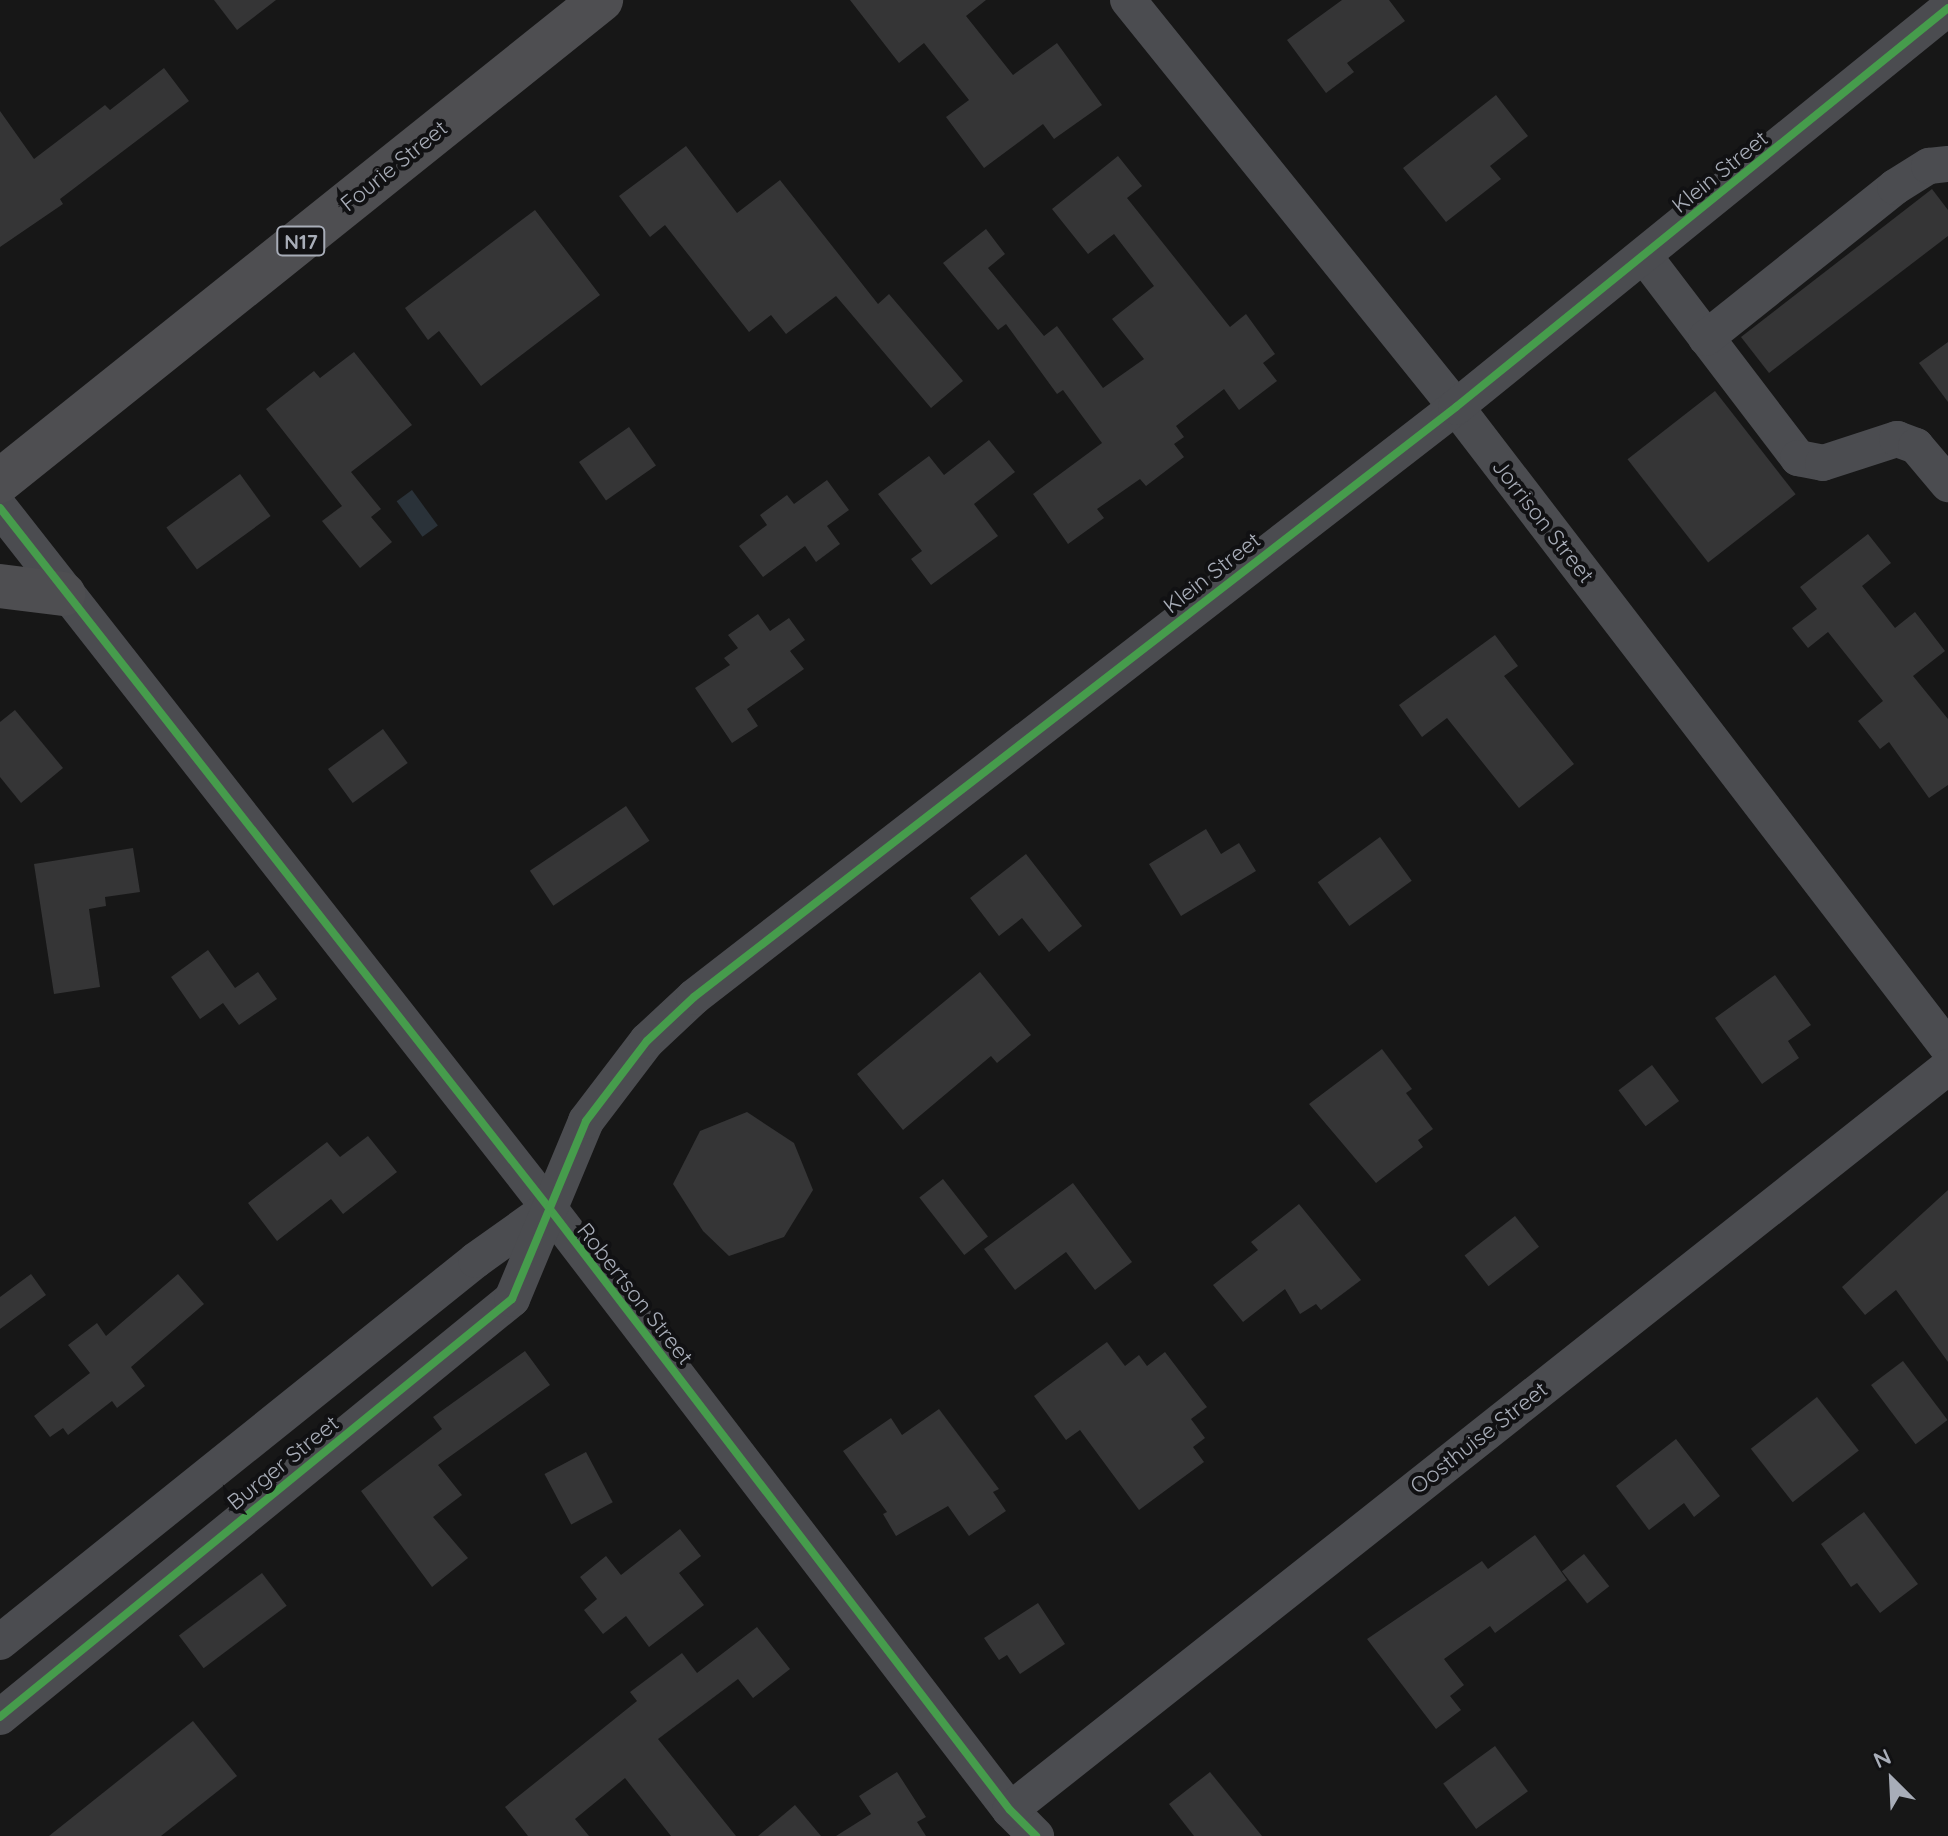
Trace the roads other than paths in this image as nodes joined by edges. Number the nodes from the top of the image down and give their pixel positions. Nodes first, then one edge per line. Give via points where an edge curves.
1 (601, 0) edge
2 (1128, 0) edge
3 (1948, 8) edge
4 (1948, 164) edge
5 (1645, 257) junction
6 (1706, 338) junction
7 (1456, 407) junction
8 (0, 481) edge
9 (1948, 484) edge
10 (0, 508) edge
11 (0, 586) edge
12 (63, 594) junction
13 (1948, 1048) edge
14 (1948, 1067) edge
15 (549, 1208) junction
16 (0, 1642) edge
17 (0, 1717) edge
18 (1010, 1810) junction
19 (1036, 1836) edge

1 - 8 highway, Fourie Street / N17
2 - 7 street, Jorrison Street
3 - 5 street, Klein Street
4 - 6 street via 1929,166 1895,187
5 - 6 street
5 - 7 street, Klein Street
6 - 9 street via 1798,458 1823,463 1897,439 1916,446
7 - 13 street, Jorrison Street
7 - 15 street, Klein Street via 694,997 610,1084 572,1145
10 - 12 street, Robertson Street
11 - 12 highway
12 - 15 street, Robertson Street
14 - 18 street, Oosthuise Street
15 - 16 street, Burger Street via 476,1260
15 - 17 street, Burger Street via 512,1299
15 - 18 street, Robertson Street
18 - 19 street, Robertson Street

